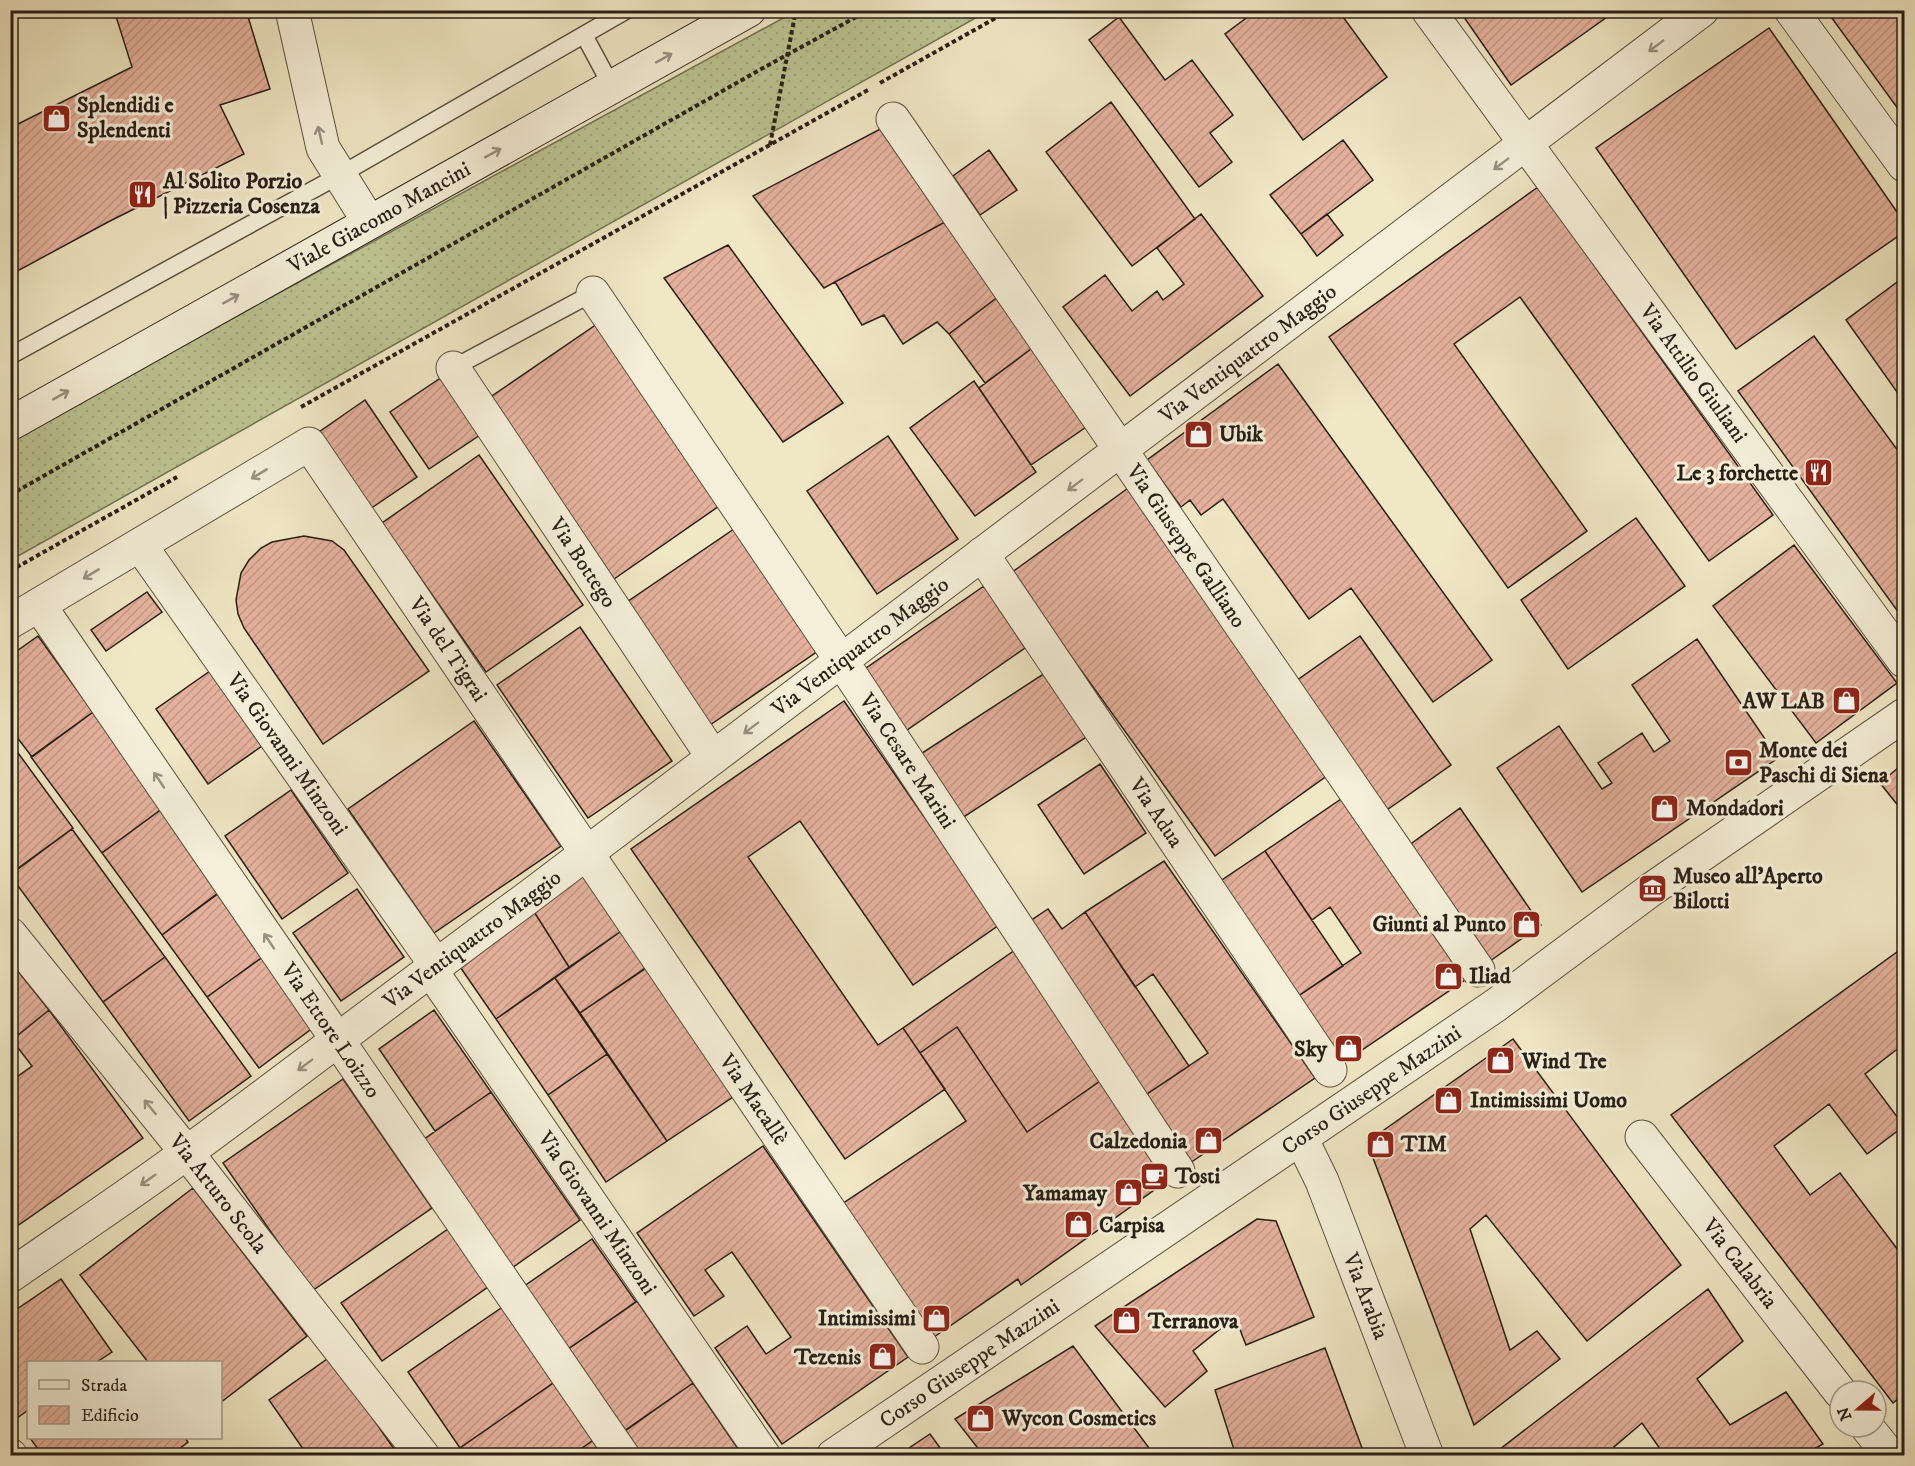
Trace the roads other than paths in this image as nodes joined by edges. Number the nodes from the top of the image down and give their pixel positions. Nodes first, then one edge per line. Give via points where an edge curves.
1 (292, 10) edge
2 (627, 10) edge
3 (1428, 10) edge
4 (1702, 10) edge
5 (1791, 10) edge
6 (741, 12) edge
7 (584, 35) junction
8 (612, 87) junction
9 (893, 119) dead end
10 (1527, 144) junction
11 (1905, 165) edge
12 (340, 175) junction
13 (369, 222) junction
14 (593, 293) joint
15 (10, 356) edge
16 (453, 368) joint
17 (10, 424) edge
18 (1122, 450) junction
19 (140, 545) junction
20 (982, 554) junction
21 (39, 605) junction
22 (10, 622) edge
23 (841, 660) junction
24 (1905, 661) edge
25 (1905, 715) edge
26 (713, 757) junction
27 (587, 853) junction
28 (10, 934) edge
29 (433, 967) junction
30 (1478, 970) dead end
31 (338, 1041) junction
32 (1330, 1071) dead end
33 (1642, 1137) dead end
34 (1301, 1138) junction
35 (187, 1153) junction
36 (1178, 1171) dead end
37 (10, 1276) edge
38 (922, 1347) dead end
39 (1830, 1379) edge
40 (423, 1455) edge
41 (623, 1455) edge
42 (764, 1455) edge
43 (833, 1455) edge
44 (1427, 1455) edge

12 -> 1 street via 323,148
2 - 7 lane
3 - 10 street, Via Attilio Giuliani
4 -> 10 street, Via Ventiquattro Maggio
5 - 11 street
8 -> 6 street, Viale Giacomo Mancini
7 - 8 lane
7 - 12 lane
13 -> 8 street, Viale Giacomo Mancini
9 - 18 street, Via Giuseppe Galliano
10 -> 18 street, Via Ventiquattro Maggio
10 - 24 street, Via Attilio Giuliani
12 - 13 street
12 - 15 lane
17 -> 13 street, Viale Giacomo Mancini
14 - 16 lane
14 - 23 street, Via Cesare Marini
16 - 26 street, Via Bottego
18 -> 20 street, Via Ventiquattro Maggio
18 - 30 street, Via Giuseppe Galliano
19 -> 21 street
27 -> 19 street, Via del Tigrai via 309,444
19 - 29 street, Via Giovanni Minzoni
20 - 23 street, Via Ventiquattro Maggio
20 - 32 street, Via Adua
21 - 22 street
31 -> 21 street, Via Ettore Loizzo
23 -> 26 street, Via Ventiquattro Maggio
23 - 36 street, Via Cesare Marini
25 - 34 street, Corso Giuseppe Mazzini
26 - 27 street, Via Ventiquattro Maggio
27 - 29 street, Via Ventiquattro Maggio
27 - 38 street, Via Macallè
35 -> 28 street, Via Arturo Scola
29 - 31 street, Via Ventiquattro Maggio
29 - 42 street, Via Giovanni Minzoni
31 -> 35 street, Via Ventiquattro Maggio
31 - 41 street, Via Ettore Loizzo
33 - 39 street, Via Calabria
34 - 43 street, Corso Giuseppe Mazzini
34 - 44 street, Via Arabia via 1322,1181
35 -> 37 street, Via Ventiquattro Maggio
35 - 40 street, Via Arturo Scola

